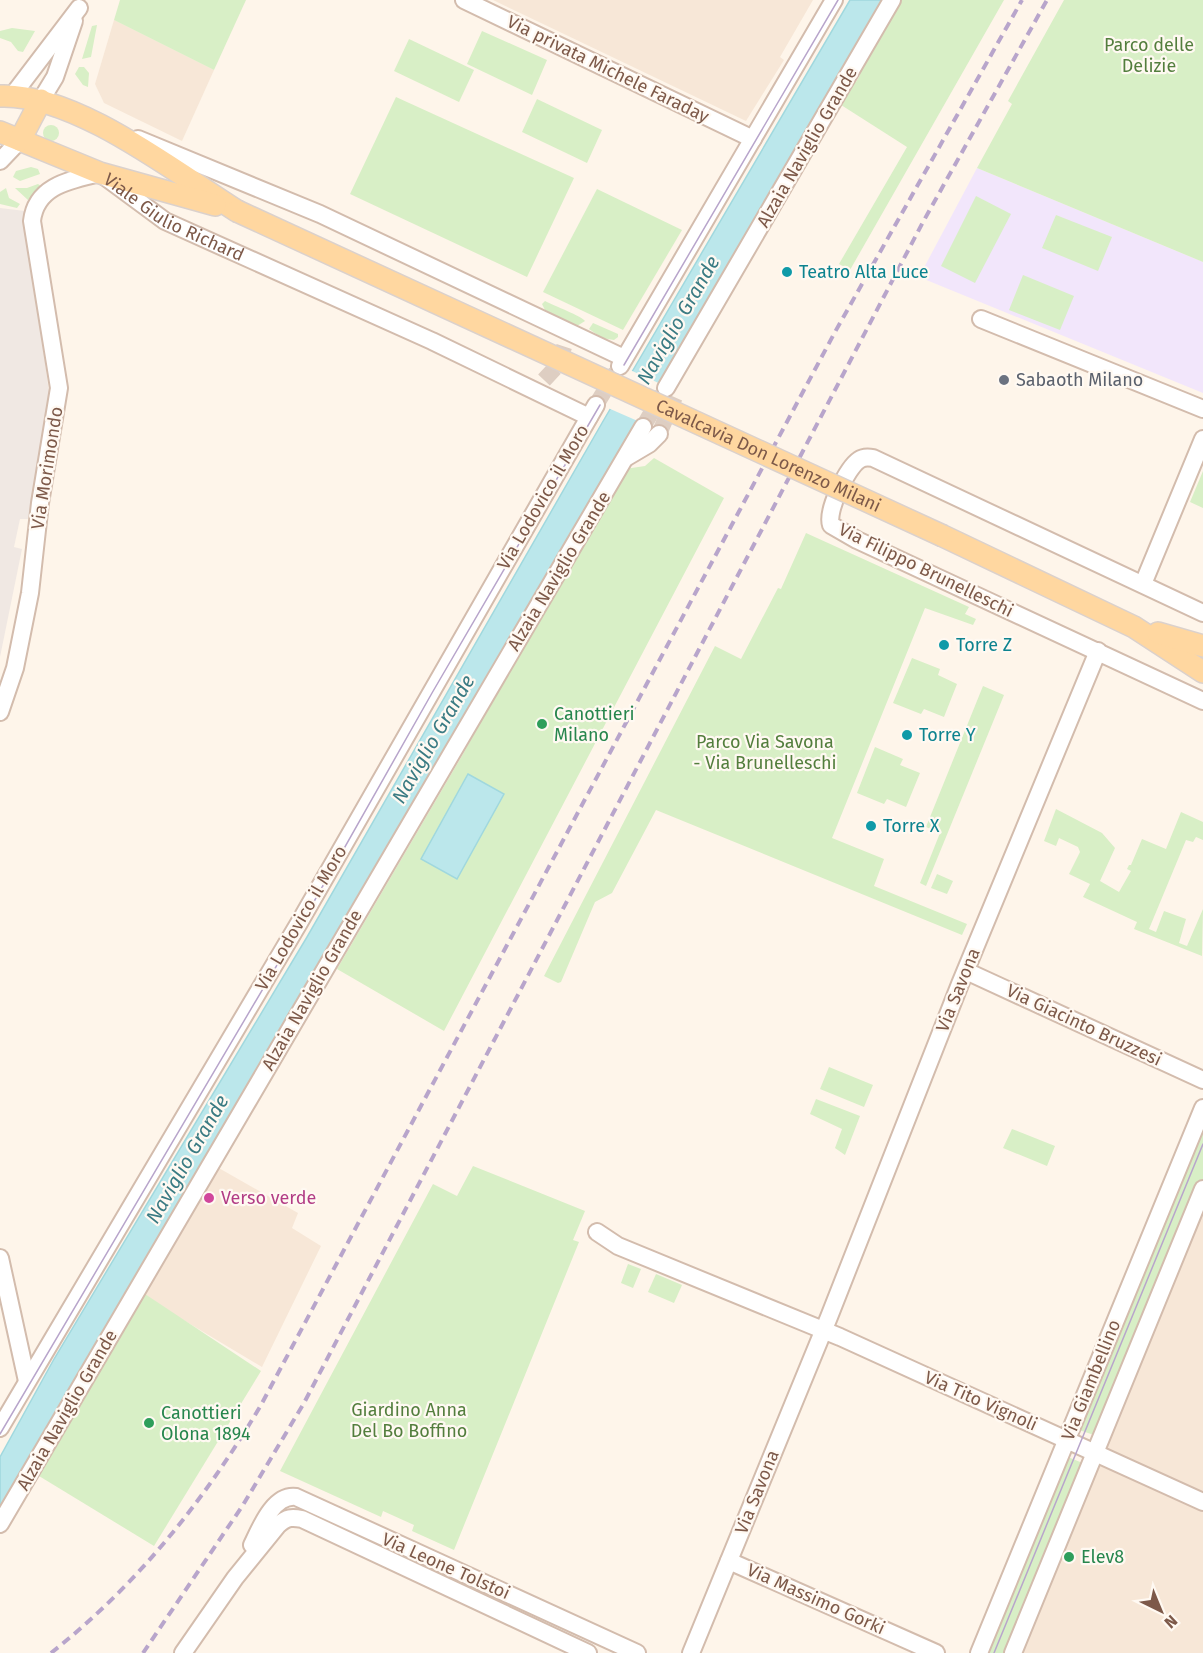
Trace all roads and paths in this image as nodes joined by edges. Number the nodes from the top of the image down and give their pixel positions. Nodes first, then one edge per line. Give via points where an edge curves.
1 (464, 0) edge
2 (834, 0) edge
3 (892, 0) edge
4 (81, 4) edge
5 (6, 96) edge
6 (41, 100) junction
7 (0, 119) edge
8 (0, 132) edge
9 (115, 133) junction
10 (753, 139) junction
11 (20, 140) junction
12 (0, 161) edge
13 (100, 173) junction
14 (237, 212) junction
15 (981, 319) dead end
16 (672, 390) tunnel mouth
17 (1203, 409) edge
18 (593, 411) joint
19 (651, 430) tunnel mouth
20 (1203, 439) edge
21 (1143, 584) junction
22 (1203, 613) edge
23 (1134, 627) junction
24 (1203, 646) edge
25 (1098, 651) junction
26 (1203, 672) edge
27 (1203, 701) edge
28 (0, 712) edge
29 (966, 971) junction
30 (1203, 1080) edge
31 (1203, 1108) edge
32 (1203, 1189) edge
33 (597, 1232) dead end
34 (0, 1258) edge
35 (823, 1330) junction
36 (27, 1381) junction
37 (0, 1428) edge
38 (1067, 1439) junction
39 (1095, 1452) junction
40 (1203, 1502) edge
41 (334, 1515) junction
42 (0, 1524) edge
43 (326, 1530) junction
44 (729, 1561) junction
45 (235, 1578) junction
46 (559, 1617) junction
47 (549, 1634) junction
48 (183, 1653) edge
49 (588, 1653) edge
50 (637, 1653) edge
51 (691, 1653) edge
52 (936, 1653) edge
53 (979, 1653) edge
54 (1013, 1653) edge

1 - 10 street, Via privata Michele Faraday
2 - 10 street
3 - 16 street, Alzaia Naviglio Grande via 684,357
4 - 5 street
4 - 6 street via 54,77
5 - 6 main road, Viale Giulio Richard
5 - 7 main road
6 - 9 main road, Viale Giulio Richard
6 - 11 main road
8 - 11 main road
9 - 10 street via 140,139 320,214 622,362
9 - 14 main road, Viale Giulio Richard
11 - 12 street
11 - 13 main road
13 - 14 main road, Viale Giulio Richard
13 - 18 street, Viale Giulio Richard via 165,220
13 - 28 street, Via Morimondo via 51,188 36,204 32,221 59,388 30,593 15,668
14 - 23 main road, Cavalcavia Don Lorenzo Milani, bridge
15 - 17 street
18 - 36 street, Via Lodovico il Moro via 310,904
19 - 42 street, Alzaia Naviglio Grande via 649,444 626,458
20 - 21 street
21 - 22 street, Via Filippo Brunelleschi
21 - 25 street, Via Filippo Brunelleschi via 873,458 862,458 854,465 830,514 831,525
23 - 24 main road, Cavalcavia Don Lorenzo Milani
23 - 26 main road, Cavalcavia Don Lorenzo Milani
25 - 27 street, Via Filippo Brunelleschi
25 - 29 street, Via Savona
29 - 30 street, Via Giacinto Bruzzesi
29 - 35 street, Via Savona
31 - 38 street, Via Giambellino
32 - 39 street, Via Giambellino
33 - 35 street via 618,1246
34 - 36 street
35 - 38 street, Via Tito Vignoli
35 - 44 street, Via Savona
36 - 37 street, Via Lodovico il Moro
38 - 39 street, Via Tito Vignoli
38 - 53 street, Via Giambellino
39 - 40 street, Via Tito Vignoli
39 - 54 street, Via Giambellino
41 - 43 street via 327,1521
41 - 45 street, Via Leone Tolstoi via 288,1496 274,1508
41 - 46 street, Via Leone Tolstoi
43 - 45 street, Via Leone Tolstoi via 302,1519 286,1518
43 - 47 street, Via Leone Tolstoi
44 - 51 street, Via Savona
44 - 52 street, Via Massimo Gorki
45 - 48 street
46 - 47 street via 561,1628
46 - 50 street, Via Leone Tolstoi
47 - 49 street, Via Leone Tolstoi

